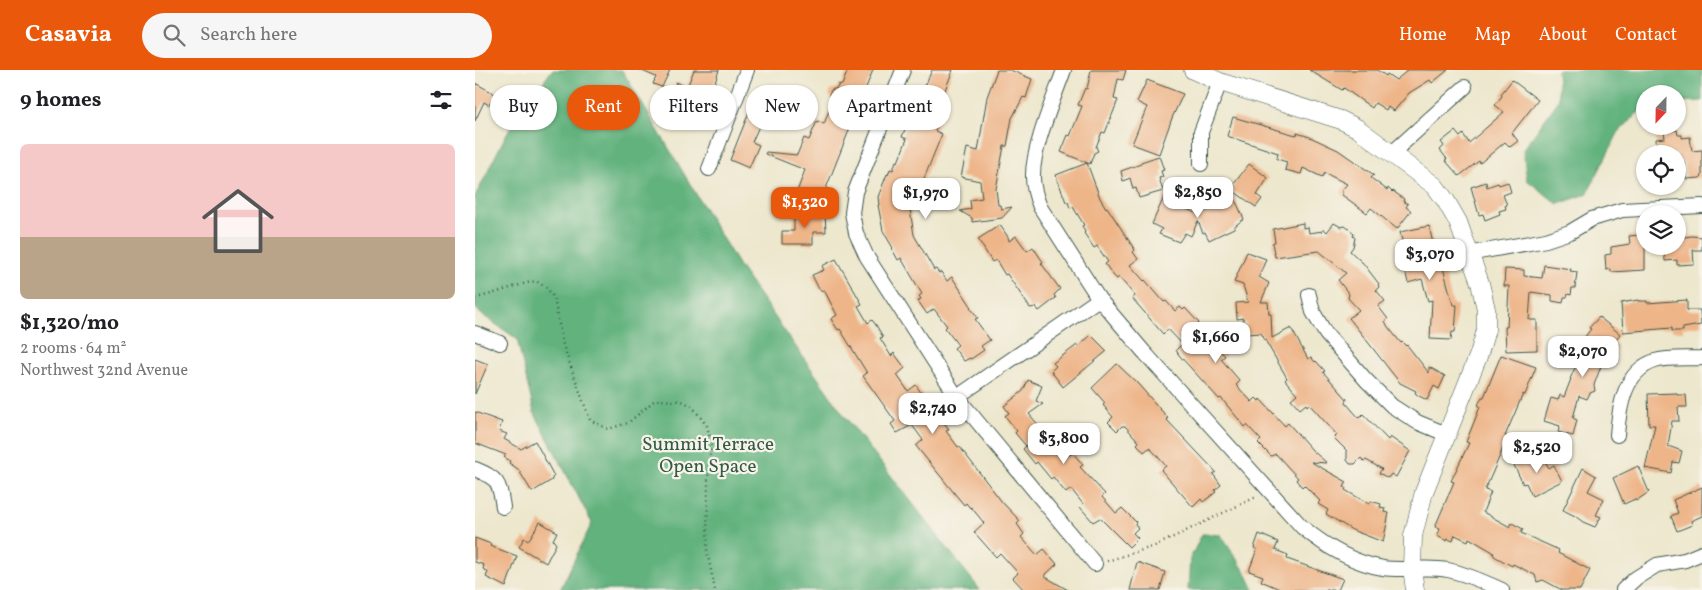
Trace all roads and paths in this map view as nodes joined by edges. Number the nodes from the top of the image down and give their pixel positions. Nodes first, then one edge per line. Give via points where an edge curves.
1 (747, 70) edge
2 (903, 70) edge
3 (1064, 70) edge
4 (1193, 70) edge
5 (1220, 82) junction
6 (1465, 87) dead end
7 (1391, 154) junction
8 (1201, 164) dead end
9 (709, 169) dead end
10 (1702, 206) edge
11 (1468, 254) junction
12 (1309, 295) dead end
13 (475, 298) edge
14 (1099, 299) junction
15 (475, 333) edge
16 (500, 343) dead end
17 (1702, 358) edge
18 (957, 398) junction
19 (1446, 434) junction
20 (1617, 436) dead end
21 (475, 469) edge
22 (1269, 491) junction
23 (503, 508) dead end
24 (1702, 553) edge
25 (1095, 564) joint
26 (1412, 568) junction
27 (715, 590) edge
28 (1415, 590) edge
29 (1502, 590) edge
30 (1623, 590) edge

1 - 9 street
2 - 18 street via 855,192 852,213 856,233 867,257
3 - 14 street via 1040,139 1033,175 1035,192 1040,207
4 - 5 street
5 - 7 street via 1341,120
5 - 8 street via 1201,132
6 - 7 street
7 - 11 street via 1435,186 1457,222
10 - 11 street via 1623,210 1592,219 1546,240
11 - 19 street via 1480,283 1486,330
12 - 19 street via 1313,312 1326,334 1373,387 1392,406 1417,422
13 - 27 path via 536,281 547,288 554,298 563,345 590,420 609,429 628,423 655,400 682,401 692,406 707,426 711,442 707,551
14 - 18 street
14 - 22 street
15 - 16 street
17 - 20 street via 1656,361 1632,377 1619,411
18 - 25 street
19 - 26 street via 1424,492 1413,536
21 - 23 street via 492,476 500,487
22 - 25 path via 1155,546
22 - 26 street via 1321,543 1350,558 1383,568
24 - 30 street via 1657,565
26 - 28 street
26 - 29 street via 1468,575

